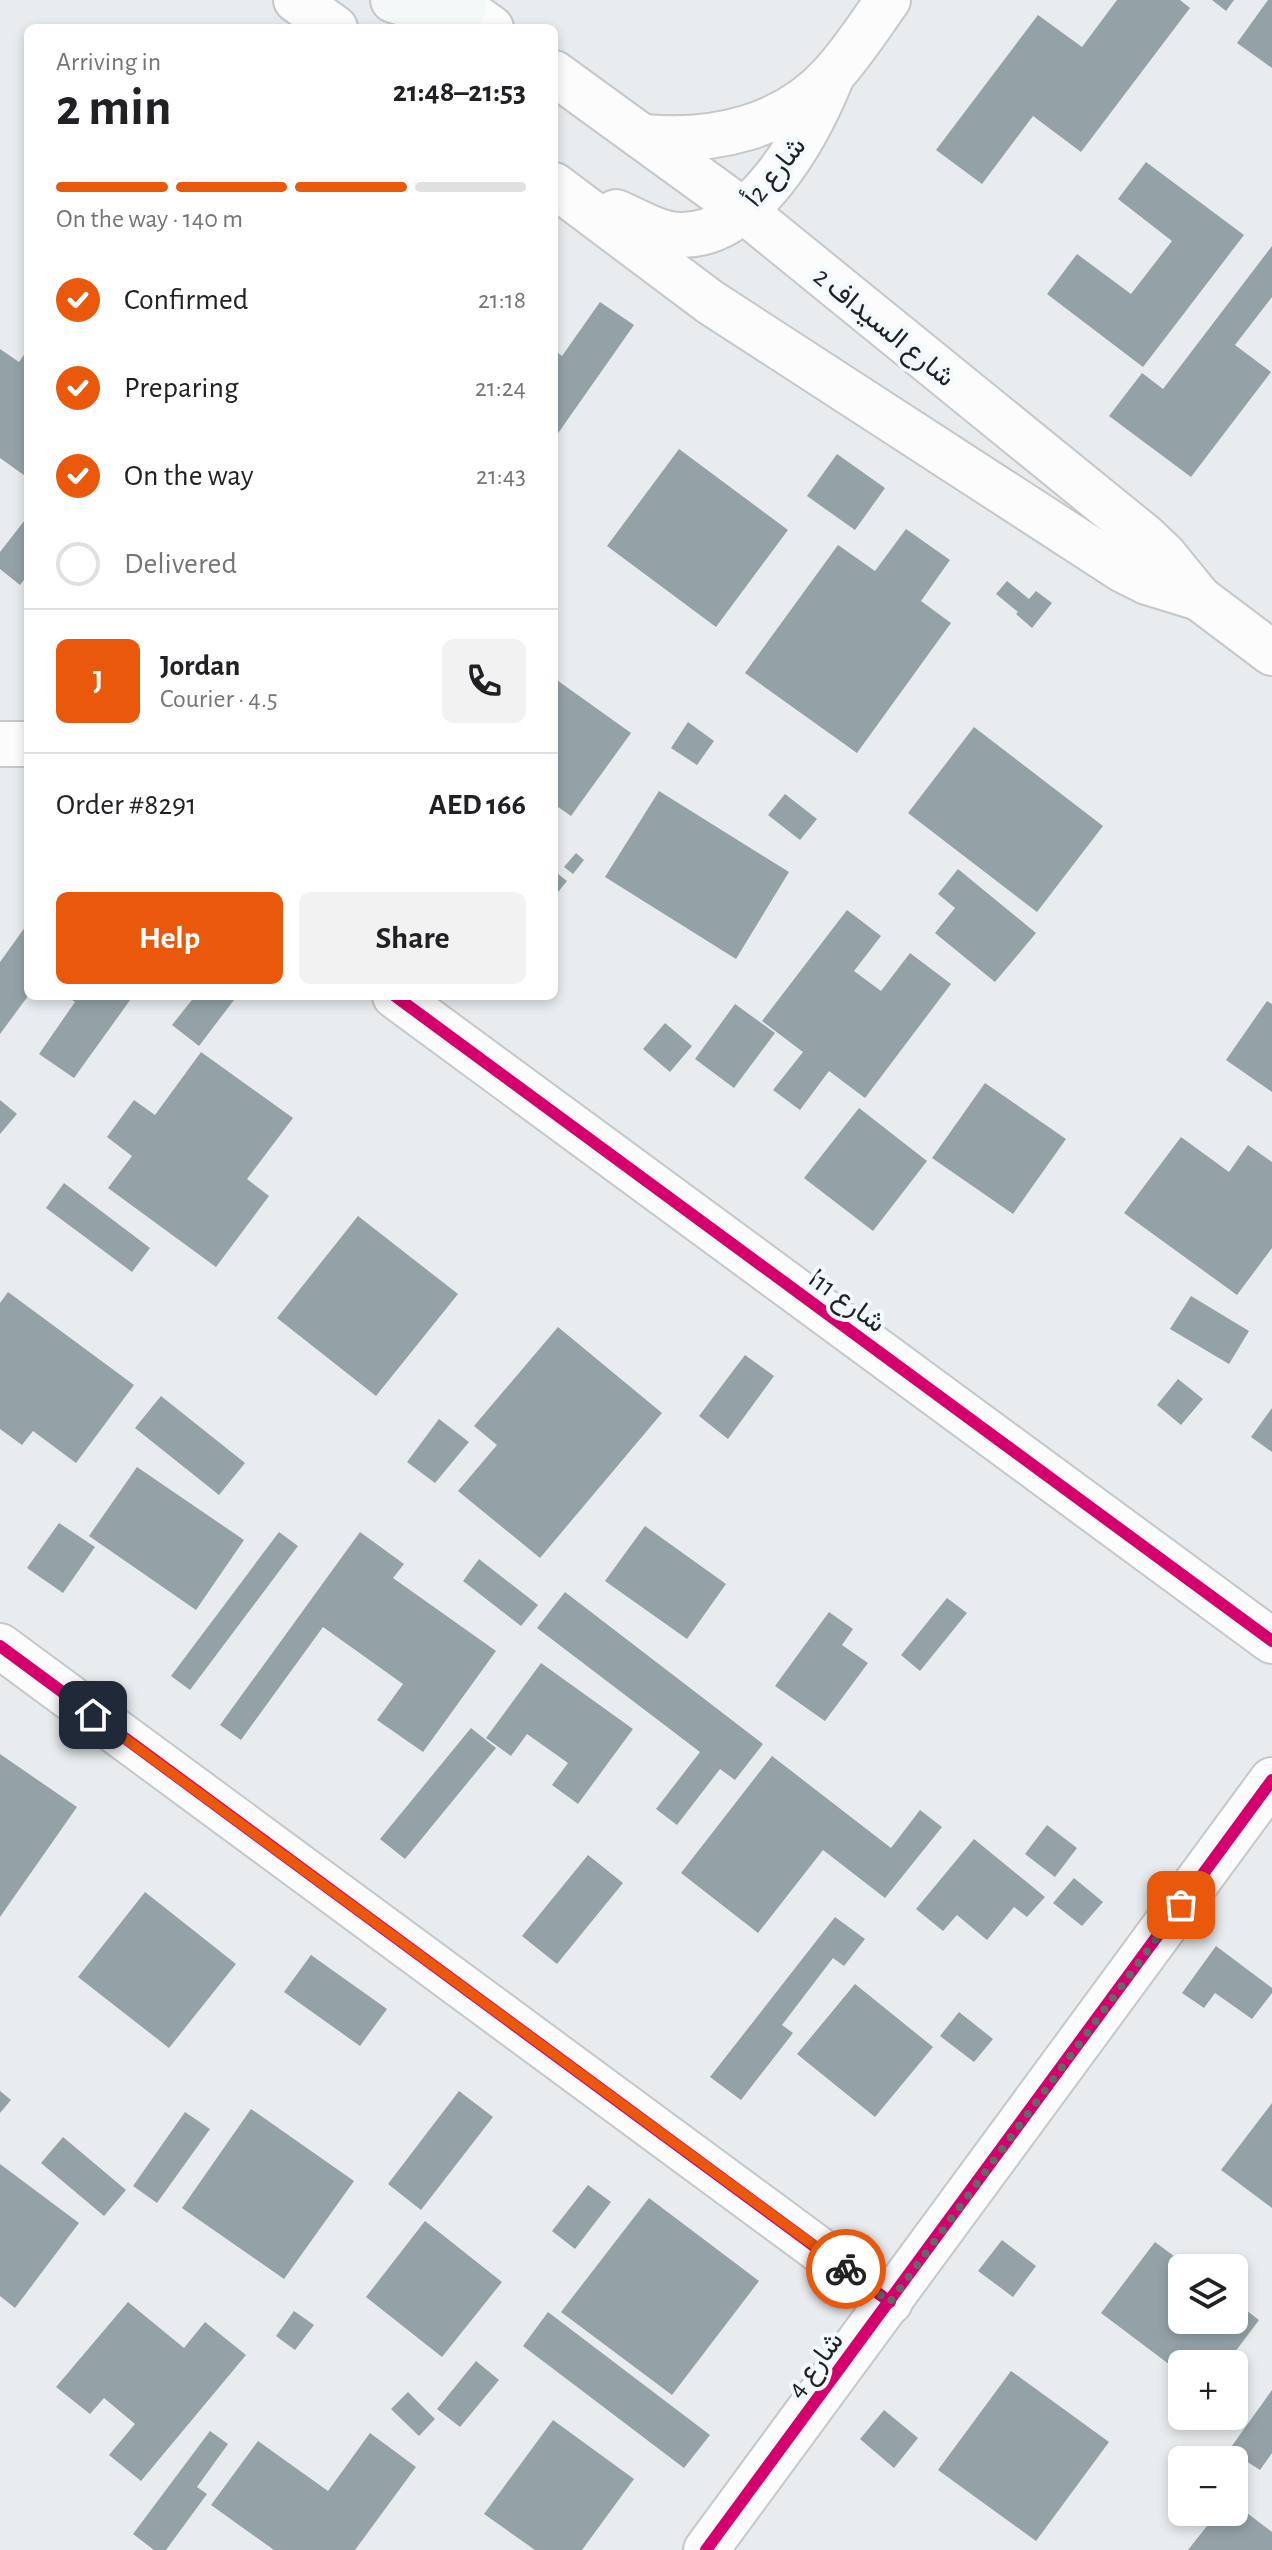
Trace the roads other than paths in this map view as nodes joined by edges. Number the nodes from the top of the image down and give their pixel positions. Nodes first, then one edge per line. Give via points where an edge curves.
1 (296, 0) edge
2 (393, 0) edge
3 (888, 0) edge
4 (469, 12) edge
5 (329, 24) edge
6 (558, 76) edge
7 (832, 76) junction
8 (645, 137) junction
9 (558, 187) edge
10 (558, 188) edge
11 (744, 211) junction
12 (1199, 598) junction
13 (1272, 653) edge
14 (0, 744) edge
15 (24, 744) edge
16 (400, 1000) edge
17 (1272, 1641) edge
18 (0, 1646) edge
19 (1272, 1780) edge
20 (890, 2302) junction
21 (706, 2550) edge

1 - 5 street
2 - 4 main road
3 - 7 street, شارع 2أ
6 - 8 street, شارع السيداف 2
7 - 8 street, شارع 2أ via 778,116 747,129 679,140
7 - 11 street, شارع 2أ via 805,134
8 - 11 street, شارع السيداف 2
9 - 11 street, شارع 2أ via 676,235 708,232
10 - 12 street, شارع السيداف 2 via 710,302 1123,570
11 - 12 street, شارع السيداف 2 via 1144,536
12 - 13 street, شارع السيداف 2
14 - 15 street
16 - 17 street, شارع 11ا
18 - 20 street
19 - 20 street, شارع 4
20 - 21 street, شارع 4

